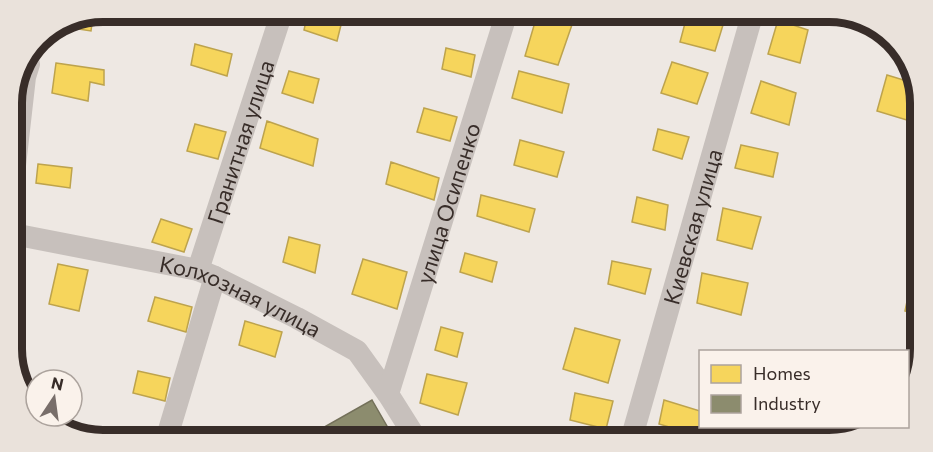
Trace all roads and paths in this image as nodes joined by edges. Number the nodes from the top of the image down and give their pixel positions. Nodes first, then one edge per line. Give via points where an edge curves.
1 (279, 22) edge
2 (504, 22) edge
3 (750, 22) edge
4 (22, 236) edge
5 (206, 274) junction
6 (388, 394) junction
7 (634, 429) edge
8 (168, 430) edge
9 (410, 430) edge

1 - 5 street, Гранитная улица
2 - 6 street, улица Осипенко
3 - 7 street, Киевская улица
4 - 5 street, Колхозная улица
5 - 6 street, Колхозная улица via 357,351
5 - 8 street, Гранитная улица
6 - 9 street, Колхозная улица

